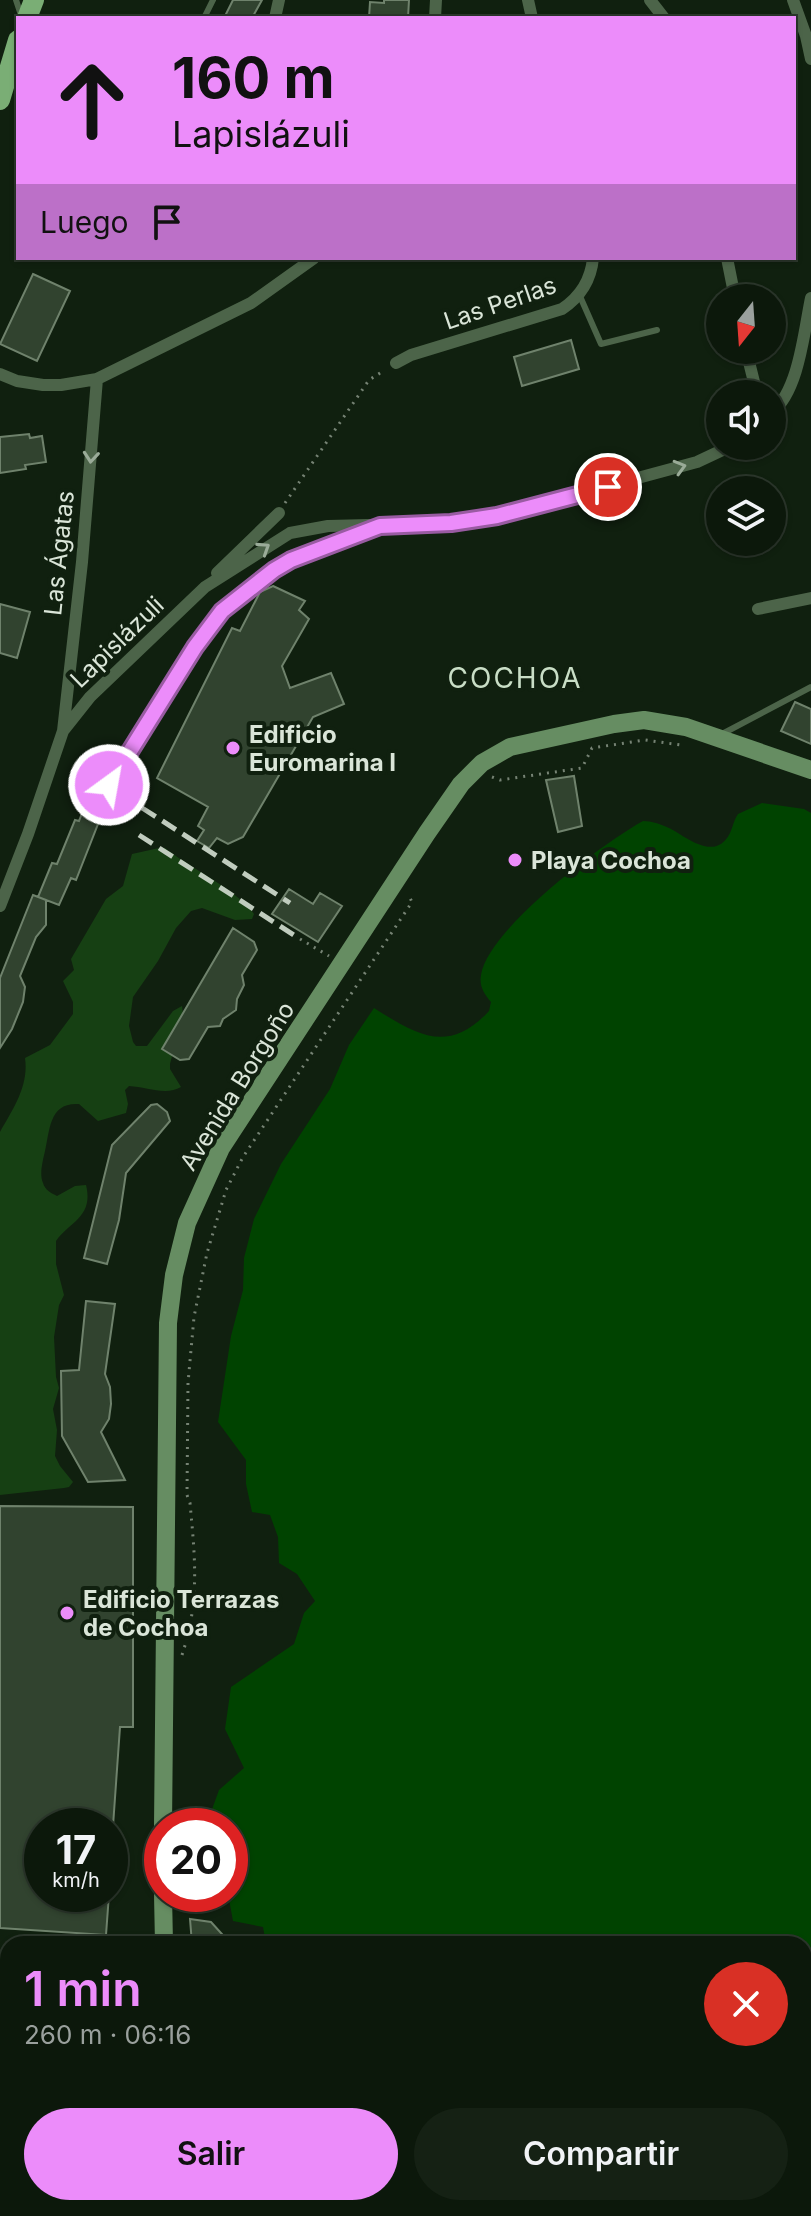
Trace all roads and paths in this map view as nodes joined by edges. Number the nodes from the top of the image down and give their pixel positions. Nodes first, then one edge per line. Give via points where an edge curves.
1 (650, 0) edge
2 (793, 0) edge
3 (662, 16) edge
4 (9, 57) edge
5 (811, 59) edge
6 (0, 100) edge
7 (311, 260) edge
8 (593, 260) edge
9 (727, 260) edge
10 (732, 284) edge
11 (579, 294) junction
12 (811, 298) edge
13 (657, 330) dead end
14 (396, 363) joint
15 (0, 374) edge
16 (97, 379) junction
17 (786, 396) edge
18 (706, 458) edge
19 (279, 513) joint
20 (380, 526) junction
21 (205, 587) junction
22 (811, 598) edge
23 (758, 609) dead end
24 (811, 687) edge
25 (63, 731) junction
26 (716, 737) junction
27 (690, 746) dead end
28 (811, 770) edge
29 (484, 775) dead end
30 (109, 785) dead end
31 (400, 876) junction
32 (0, 906) edge
33 (300, 939) dead end
34 (342, 964) junction
35 (181, 1659) dead end
36 (163, 1808) edge
37 (163, 1912) edge
38 (164, 1936) edge

1 - 3 street
2 - 5 street
4 - 6 main road
7 - 16 street via 251,303
8 - 11 street, Las Perlas
9 - 10 street
11 - 13 lane via 601,344
11 - 14 street, Las Perlas via 552,313
12 - 17 street
14 - 19 path via 369,380
15 - 16 street via 43,385
16 -> 25 street, Las Ágatas
20 -> 18 street, Lapislázuli via 497,516
19 - 21 street, Lapislázuli
21 -> 20 street, Lapislázuli via 290,533 328,526
20 - 30 lane via 291,560 222,611
21 - 25 street, Lapislázuli via 90,697
22 - 23 street
24 - 26 lane
25 - 32 street
26 - 28 main road, Avenida Borgoño
26 - 31 main road, Avenida Borgoño via 644,720 510,747 470,773
27 - 29 path via 645,740 592,748 582,768 500,780
31 - 34 main road, Avenida Borgoño
31 - 35 path via 412,902 243,1157 226,1190 207,1253 188,1383 187,1495 196,1588
33 - 34 path
34 - 36 main road, Avenida Borgoño via 221,1148 197,1197 174,1275 167,1344
37 - 38 main road

